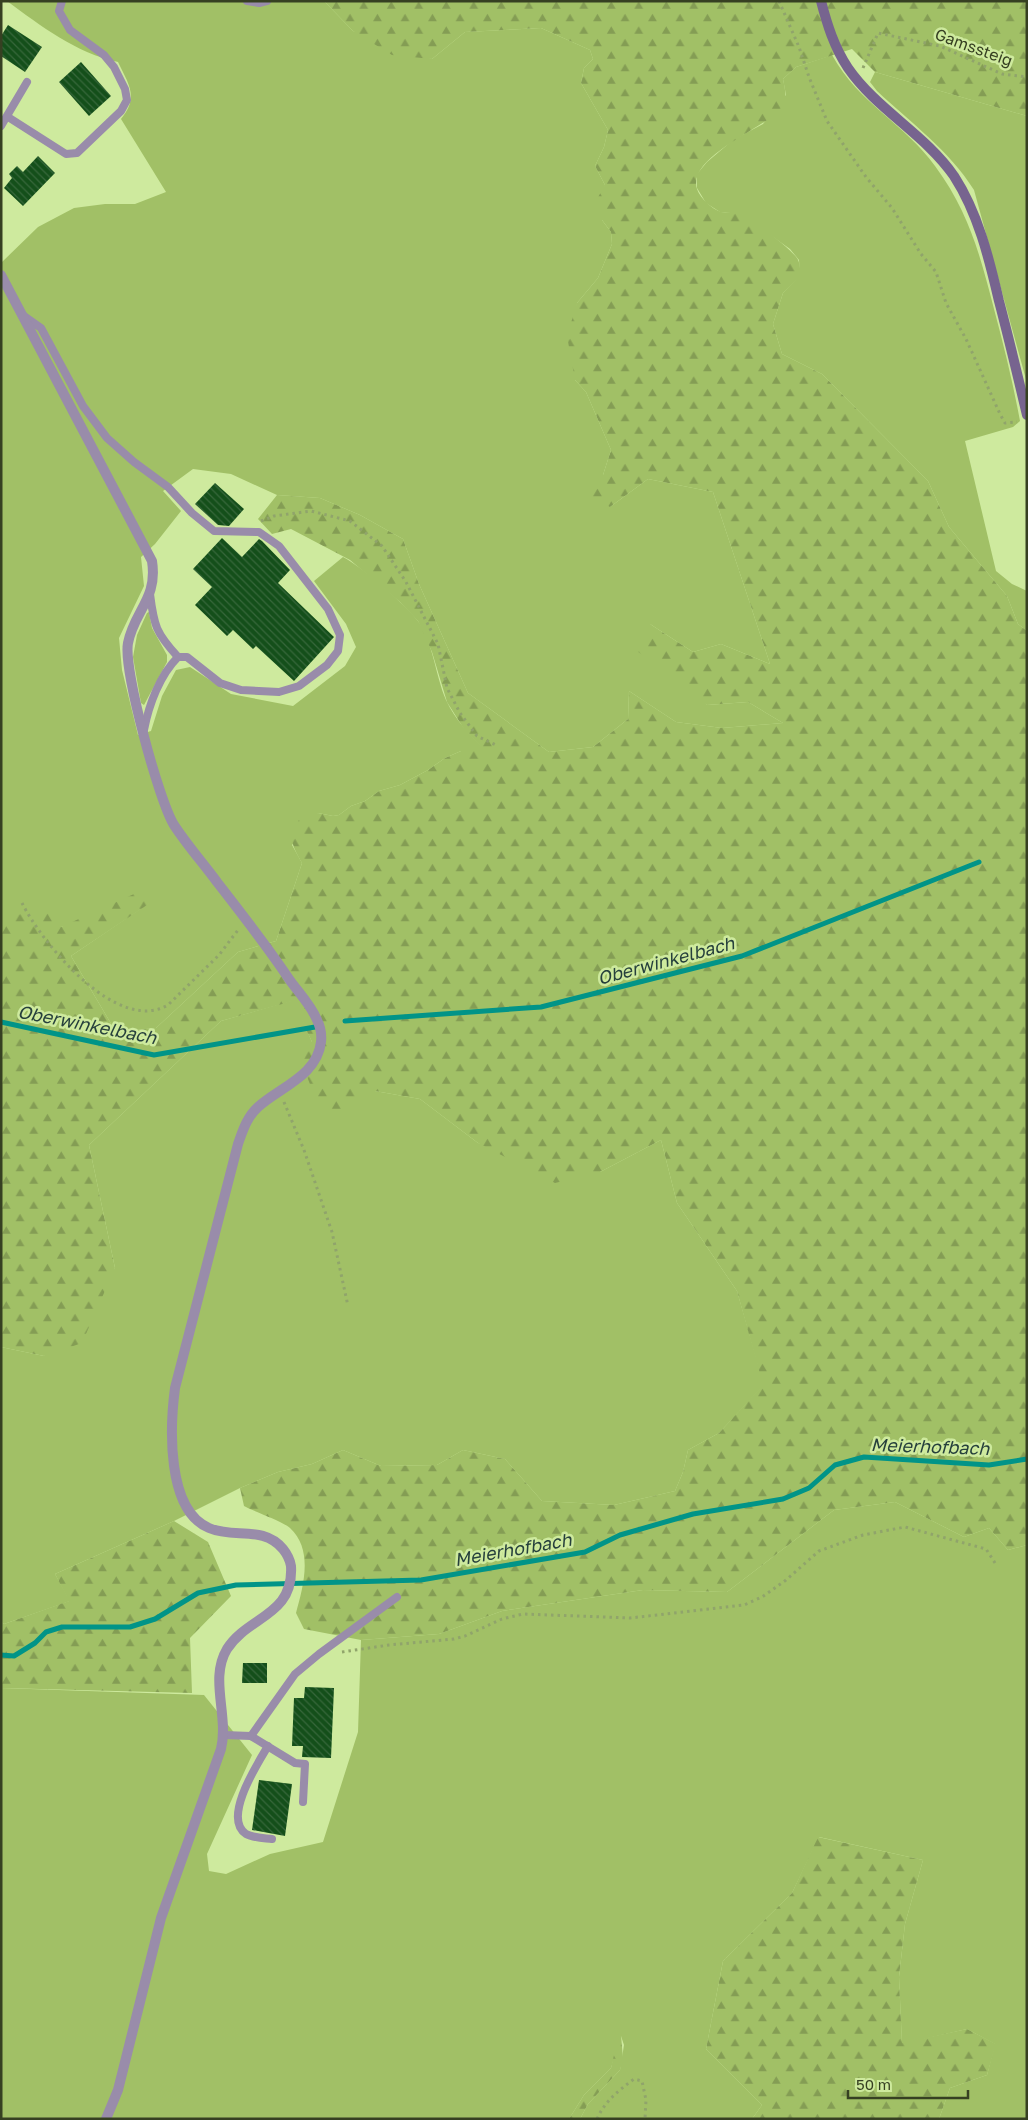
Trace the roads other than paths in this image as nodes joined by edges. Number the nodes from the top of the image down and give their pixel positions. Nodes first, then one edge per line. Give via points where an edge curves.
1 (62, 1) edge
2 (247, 1) edge
3 (267, 1) edge
4 (821, 1) edge
5 (27, 82) dead end
6 (8, 116) junction
7 (1, 126) edge
8 (1, 275) edge
9 (22, 315) junction
10 (1023, 419) edge
11 (150, 594) junction
12 (178, 657) junction
13 (144, 730) junction
14 (397, 1597) dead end
15 (224, 1735) junction
16 (252, 1736) junction
17 (268, 1746) junction
18 (303, 1802) dead end
19 (272, 1839) dead end
20 (106, 2119) edge

1 - 6 lane via 59,11 70,30 109,61 125,89 127,100 77,153 66,154
2 - 3 lane
4 - 10 main road via 838,50 861,84 933,151 955,178 965,197 992,274
5 - 6 lane
6 - 7 lane
8 - 9 street
9 - 11 street via 148,552 154,574
9 - 12 lane via 41,328 83,406 107,438 168,487 214,531 259,532 279,546 328,609 340,635 338,651 327,665 299,686 279,692 241,690 220,683 187,657
11 - 12 lane via 154,624
11 - 13 street via 130,634 127,650
12 - 13 lane via 169,666 148,711
13 - 15 street via 162,796 174,823 312,1011 322,1040 308,1070 252,1114 245,1126 180,1365 172,1406 176,1474 191,1513 208,1528 256,1533 270,1538 279,1544 290,1563 286,1596 280,1605 235,1639 221,1660 219,1677
14 - 16 lane via 295,1674
15 - 16 lane
15 - 20 street via 161,1918 118,2090
16 - 17 lane
17 - 18 lane via 295,1764 305,1764
17 - 19 lane via 248,1780 237,1817 245,1833

